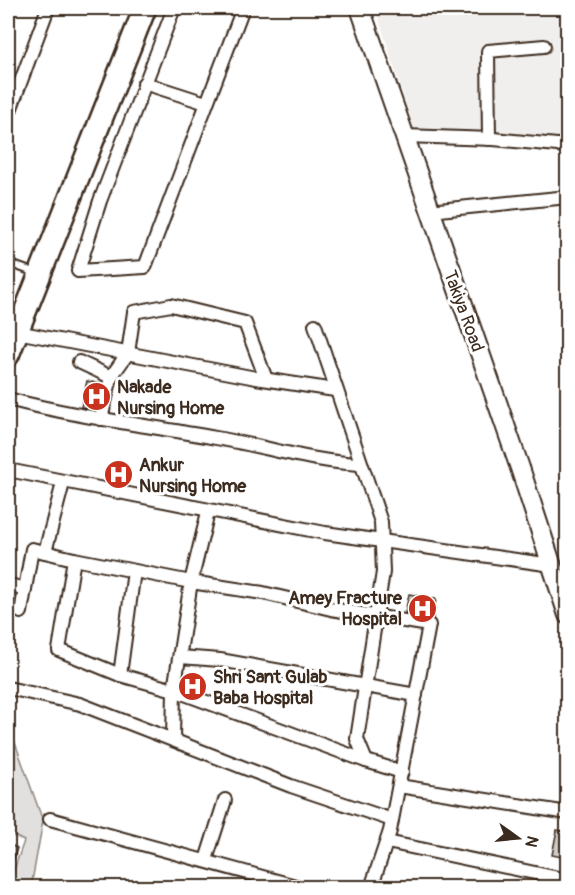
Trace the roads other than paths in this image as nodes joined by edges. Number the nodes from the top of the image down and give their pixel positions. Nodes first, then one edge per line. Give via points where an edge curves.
1 (48, 8) edge
2 (145, 8) edge
3 (174, 8) edge
4 (243, 8) edge
5 (360, 8) edge
6 (544, 46) dead end
7 (144, 83) junction
8 (206, 103) junction
9 (8, 116) edge
10 (404, 136) junction
11 (489, 139) junction
12 (567, 146) edge
13 (567, 197) edge
14 (429, 211) junction
15 (8, 263) edge
16 (39, 274) junction
17 (315, 325) dead end
18 (12, 329) edge
19 (128, 353) junction
20 (8, 355) edge
21 (80, 362) dead end
22 (111, 377) junction
23 (266, 380) junction
24 (335, 390) junction
25 (8, 399) edge
26 (101, 419) junction
27 (361, 464) junction
28 (8, 470) edge
29 (63, 483) junction
30 (208, 512) junction
31 (381, 541) junction
32 (45, 552) junction
33 (74, 559) junction
34 (552, 566) junction
35 (134, 571) junction
36 (191, 582) junction
37 (8, 584) edge
38 (25, 590) junction
39 (21, 612) dead end
40 (567, 615) edge
41 (376, 616) junction
42 (180, 657) junction
43 (120, 675) junction
44 (363, 686) junction
45 (8, 688) edge
46 (174, 690) junction
47 (416, 695) junction
48 (173, 740) junction
49 (366, 761) junction
50 (402, 772) junction
51 (399, 786) junction
52 (225, 800) dead end
53 (567, 813) edge
54 (50, 819) dead end
55 (392, 820) junction
56 (387, 842) junction
57 (206, 860) junction
58 (567, 880) edge
59 (303, 888) edge
60 (371, 888) edge

1 - 9 street
2 - 16 highway
3 - 7 street
4 - 8 street
5 - 10 main road, Takiya Road
6 - 11 street via 488,51
7 - 8 street
7 - 8 street via 78,271 145,267
10 - 11 street
10 - 14 main road, Takiya Road
11 - 12 street
13 - 14 street
14 - 34 main road, Takiya Road
15 - 16 lane
16 - 18 highway
17 - 24 street
18 - 19 street
18 - 20 highway
19 - 22 street
19 - 23 street
19 - 23 street via 134,312 171,305 245,323
21 - 22 street
22 - 26 street
23 - 24 street
24 - 27 street
25 - 26 street
26 - 27 street via 218,438 328,463
27 - 31 street via 381,522
28 - 29 street
29 - 30 street
29 - 32 street
30 - 31 street
30 - 36 street
31 - 34 street
31 - 41 street via 383,572
32 - 33 street
32 - 38 street via 32,549
33 - 35 street
33 - 43 street via 59,650
34 - 40 main road, Takiya Road
35 - 36 street
35 - 43 street
36 - 41 street
36 - 42 street
37 - 38 street
38 - 39 street
41 - 44 street
41 - 47 street via 429,625
42 - 44 street via 220,660
42 - 46 street
43 - 46 street
44 - 47 street
44 - 49 street via 357,739
45 - 48 street via 80,704
46 - 48 street
46 - 49 street
47 - 50 street
48 - 55 street
49 - 50 street
50 - 51 street
51 - 53 street
51 - 55 street
52 - 57 street
54 - 57 street
55 - 56 street
56 - 58 street
56 - 60 street
57 - 59 street

